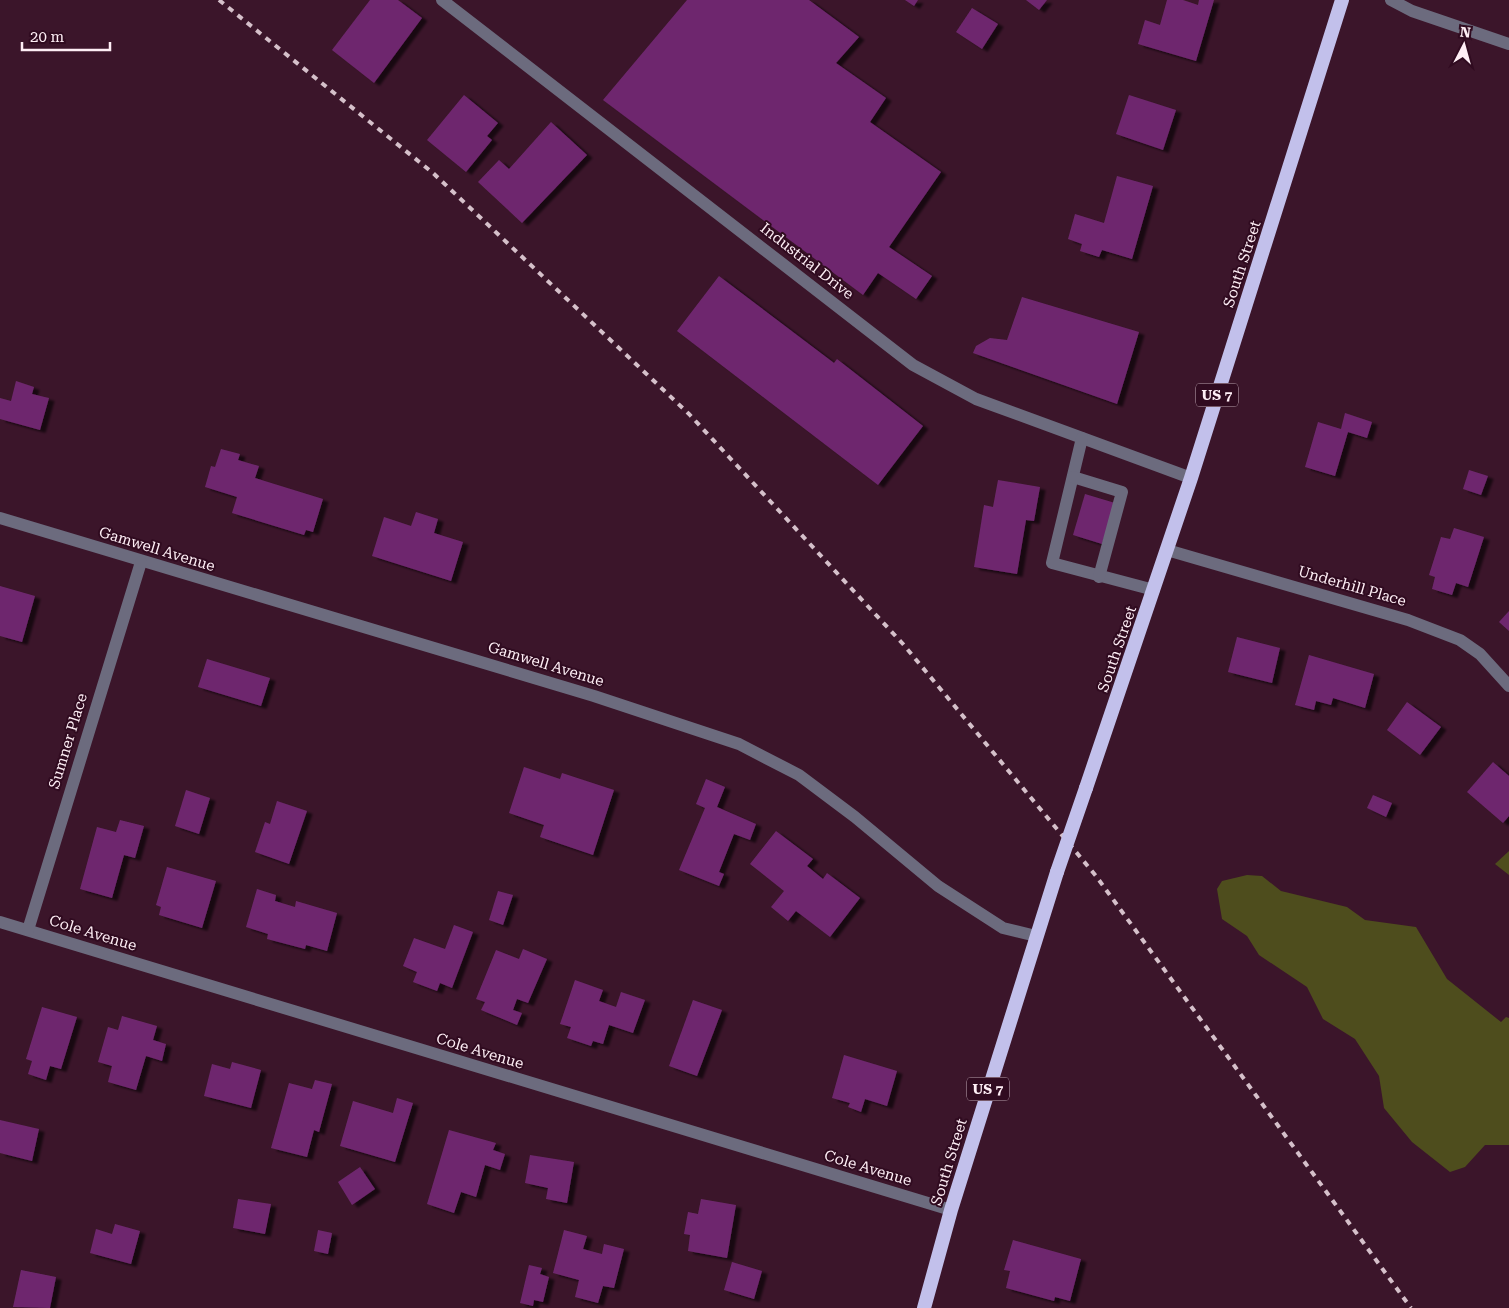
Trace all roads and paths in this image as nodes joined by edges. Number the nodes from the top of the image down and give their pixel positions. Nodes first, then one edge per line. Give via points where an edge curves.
1 (442, 0) edge
2 (1342, 0) edge
3 (1391, 0) edge
4 (1509, 44) edge
5 (1082, 438) junction
6 (1073, 477) junction
7 (1191, 478) junction
8 (0, 518) edge
9 (1167, 550) junction
10 (141, 562) junction
11 (1099, 577) junction
12 (1154, 590) junction
13 (1509, 686) edge
14 (0, 922) edge
15 (28, 930) junction
16 (1036, 936) junction
17 (951, 1210) junction
18 (924, 1308) edge

1 - 5 street, Industrial Drive via 913,365 976,399
2 - 7 highway, South Street / US 7
3 - 4 street via 1412,11
5 - 6 street
5 - 7 street, Industrial Drive
6 - 11 street via 1052,563
6 - 11 street via 1122,492
7 - 9 highway, South Street / US 7
8 - 10 street, Gamwell Avenue
9 - 12 highway, South Street / US 7
9 - 13 street, Underhill Place via 1408,620 1451,637 1480,654
10 - 15 street, Sumner Place
10 - 16 street, Gamwell Avenue via 584,693 739,744 799,775 855,816 946,891 1003,928
11 - 12 street
12 - 16 highway, South Street / US 7, bridge
14 - 15 street, Cole Avenue
15 - 17 street, Cole Avenue
16 - 17 highway, South Street / US 7
17 - 18 highway, South Street / US 7

